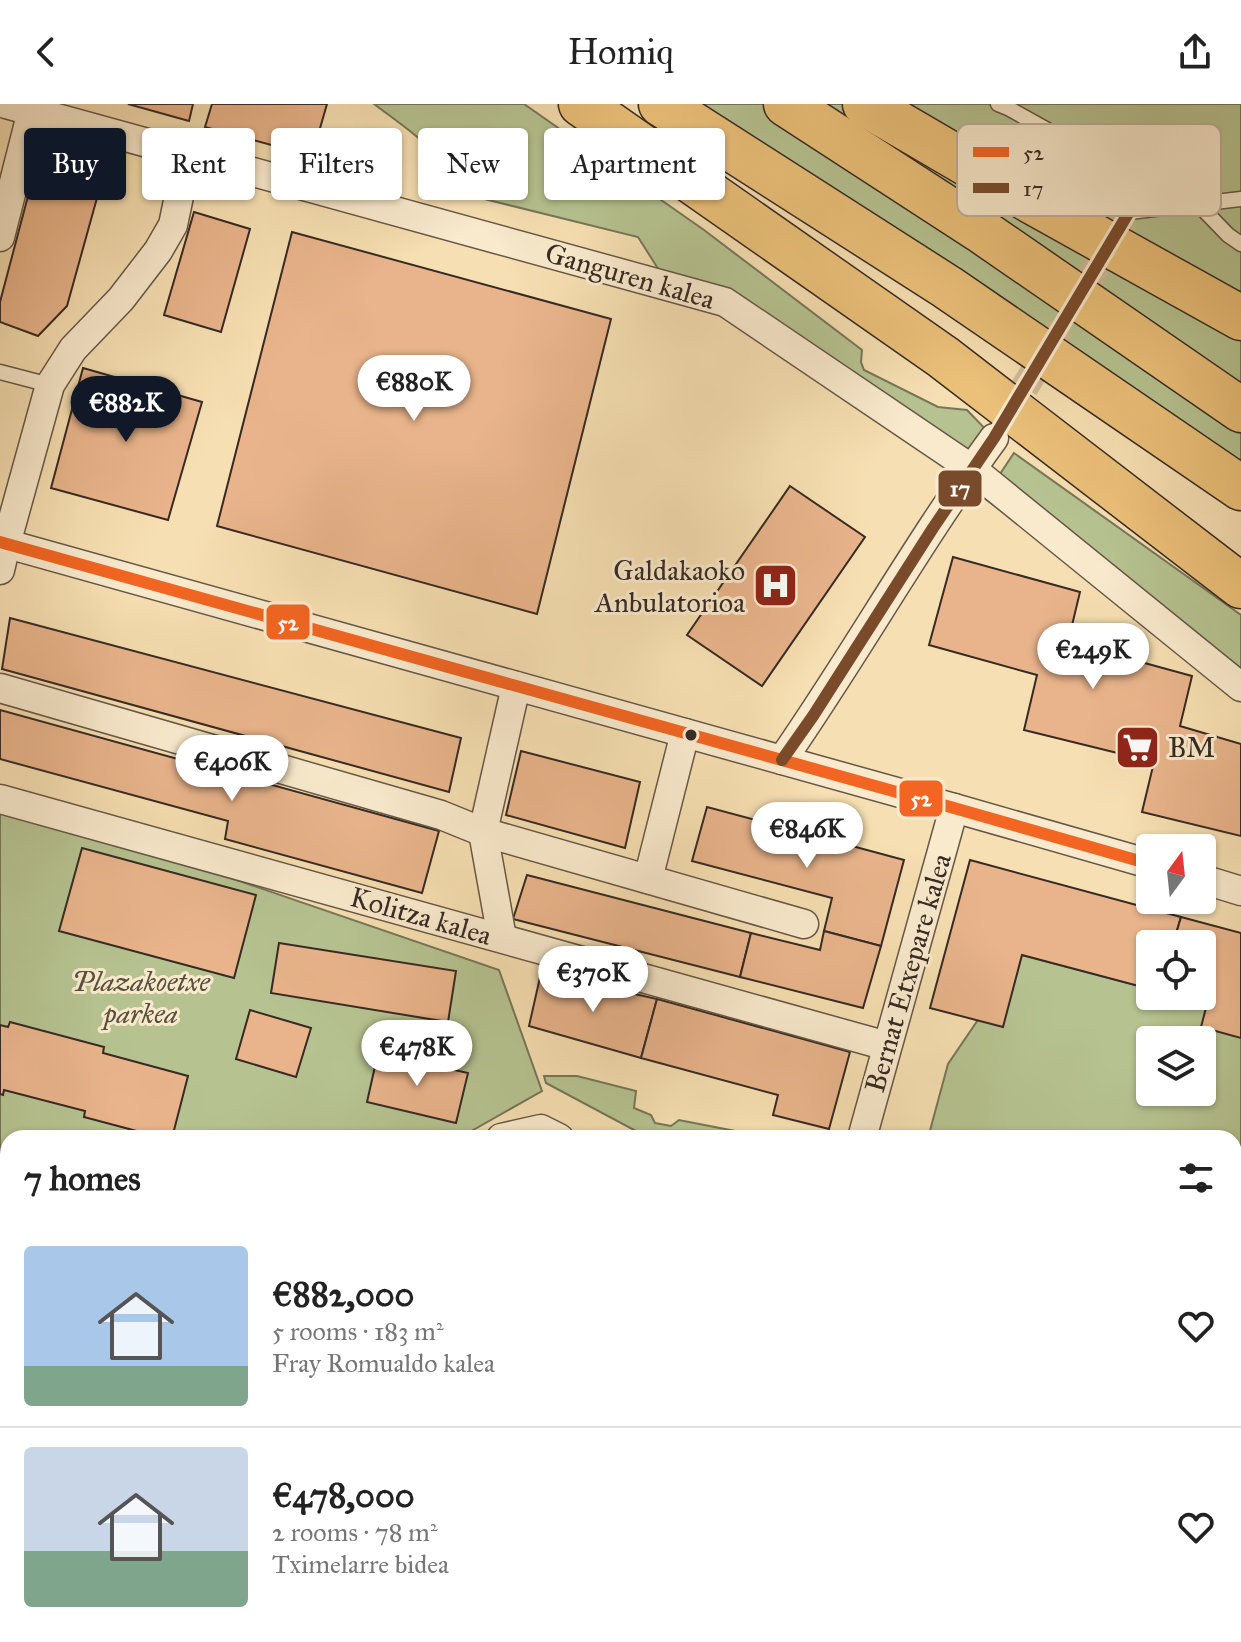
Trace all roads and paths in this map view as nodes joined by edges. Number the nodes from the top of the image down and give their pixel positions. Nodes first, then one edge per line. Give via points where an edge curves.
1 (581, 104) edge
2 (661, 104) edge
3 (786, 104) edge
4 (865, 104) edge
5 (998, 104) edge
6 (19, 108) edge
7 (1037, 124) edge
8 (142, 142) edge
9 (957, 158) edge
10 (255, 173) edge
11 (1241, 199) edge
12 (178, 200) edge
13 (1221, 201) edge
14 (957, 215) edge
15 (958, 216) edge
16 (1058, 216) edge
17 (1210, 216) edge
18 (0, 237) edge
19 (1241, 244) edge
20 (1241, 318) edge
21 (0, 372) edge
22 (50, 385) junction
23 (1241, 410) edge
24 (994, 438) tunnel mouth
25 (972, 469) junction
26 (1241, 488) edge
27 (2, 552) edge
28 (1241, 586) edge
29 (516, 686) junction
30 (1241, 687) edge
31 (0, 688) edge
32 (685, 733) junction
33 (782, 760) junction
34 (0, 799) edge
35 (954, 808) junction
36 (483, 832) junction
37 (1136, 860) edge
38 (648, 879) junction
39 (1216, 883) edge
40 (1241, 891) edge
41 (804, 924) dead end
42 (502, 938) junction
43 (887, 1046) junction
44 (864, 1130) edge

1 - 28 highway via 943,357
2 - 26 highway via 947,287
3 - 14 highway
4 - 9 highway
5 - 7 lane
6 - 8 street, Ganguren kalea
6 - 18 street
10 - 25 street, Ganguren kalea via 725,302
11 - 13 lane
12 - 22 street via 173,225 158,251 73,349
15 - 23 highway
16 - 20 highway
17 - 19 lane
21 - 22 lane
22 - 27 street
24 - 25 street
25 - 30 street, Ganguren kalea
25 - 33 street
27 - 29 street
29 - 32 street
29 - 36 street
31 - 36 street via 441,815
32 - 33 street
32 - 38 street
33 - 35 street
34 - 42 street, Kolitza kalea
35 - 37 street
35 - 43 street, Bernat Etxepare kalea
36 - 38 street
36 - 42 street
38 - 41 street
39 - 40 street
42 - 43 street, Kolitza kalea
43 - 44 street, Bernat Etxepare kalea

